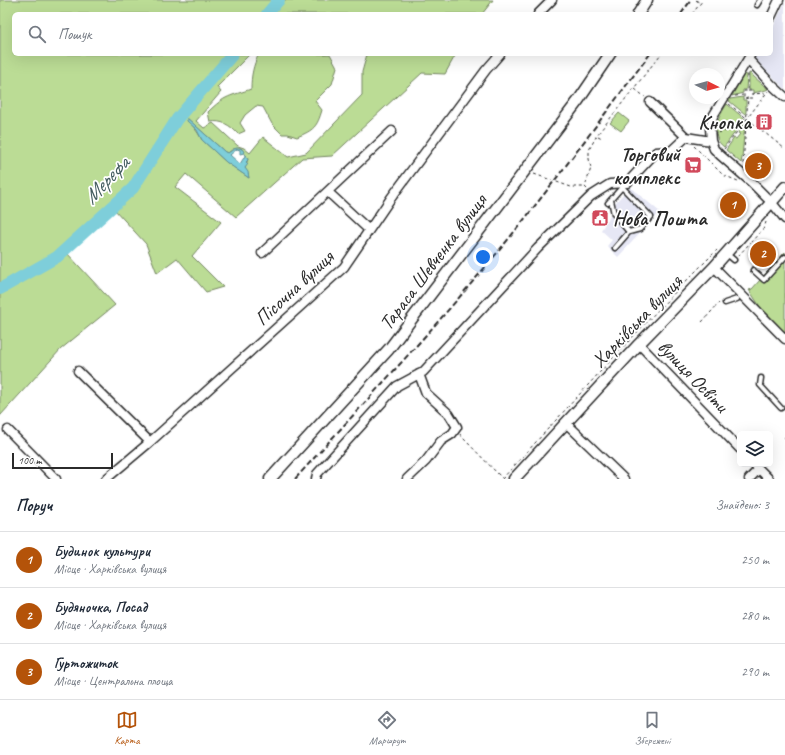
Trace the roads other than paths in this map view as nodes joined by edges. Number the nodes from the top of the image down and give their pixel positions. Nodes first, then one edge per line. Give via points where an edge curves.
1 (552, 0) edge
2 (647, 0) edge
3 (760, 0) edge
4 (779, 0) edge
5 (756, 5) dead end
6 (540, 12) edge
7 (639, 12) edge
8 (773, 13) edge
9 (498, 56) edge
10 (609, 56) edge
11 (750, 57) edge
12 (785, 97) edge
13 (650, 102) road end
14 (392, 131) dead end
15 (686, 137) junction
16 (710, 138) junction
17 (624, 185) junction
18 (785, 187) edge
19 (328, 192) junction
20 (772, 202) junction
21 (785, 219) edge
22 (369, 230) junction
23 (629, 232) junction
24 (615, 248) dead end
25 (723, 250) junction
26 (262, 253) dead end
27 (785, 257) edge
28 (734, 260) road end
29 (714, 267) junction
30 (753, 270) dead end
31 (737, 299) dead end
32 (723, 302) road end
33 (785, 339) edge
34 (638, 344) junction
35 (78, 371) dead end
36 (419, 374) junction
37 (761, 378) dead end
38 (782, 408) dead end
39 (566, 422) junction
40 (8, 430) dead end
41 (150, 442) junction
42 (737, 446) edge
43 (755, 467) edge
44 (757, 467) edge
45 (56, 479) edge
46 (106, 479) edge
47 (270, 479) edge
48 (316, 479) edge
49 (406, 479) edge
50 (514, 479) edge
51 (624, 479) edge
52 (749, 479) edge
53 (769, 479) edge

1 - 6 street
2 - 7 street
3 - 5 lane
4 - 8 street
9 - 22 street, Пісочна вулиця via 390,198
10 - 47 street, Тараса Шевченка вулиця via 578,101 389,349
11 - 12 street
11 - 16 street via 713,116
13 - 15 street
14 - 19 street
15 - 16 street
15 - 17 street via 672,151 656,152
16 - 20 street via 714,149 742,179
17 - 23 lane via 609,202 614,214
17 - 23 lane via 651,217 640,229
17 - 36 street via 610,184 591,196
18 - 20 street, Харківська вулиця
19 - 22 street
19 - 26 street
20 - 21 street
20 - 25 street, Харківська вулиця
22 - 41 street, Пісочна вулиця via 344,267
23 - 24 lane
25 - 28 lane
25 - 29 street, Харківська вулиця
27 - 30 lane via 764,280
29 - 33 street
29 - 34 street, Харківська вулиця
31 - 32 lane
34 - 39 street, Харківська вулиця
34 - 42 street, вулиця Освіти
35 - 41 street
36 - 48 street via 397,386 317,474
36 - 49 street via 426,393 449,414 456,427
37 - 38 lane via 760,385
39 - 50 street, Харківська вулиця
39 - 51 street
40 - 45 street
41 - 46 street, Пісочна вулиця
43 - 52 street
44 - 53 street

